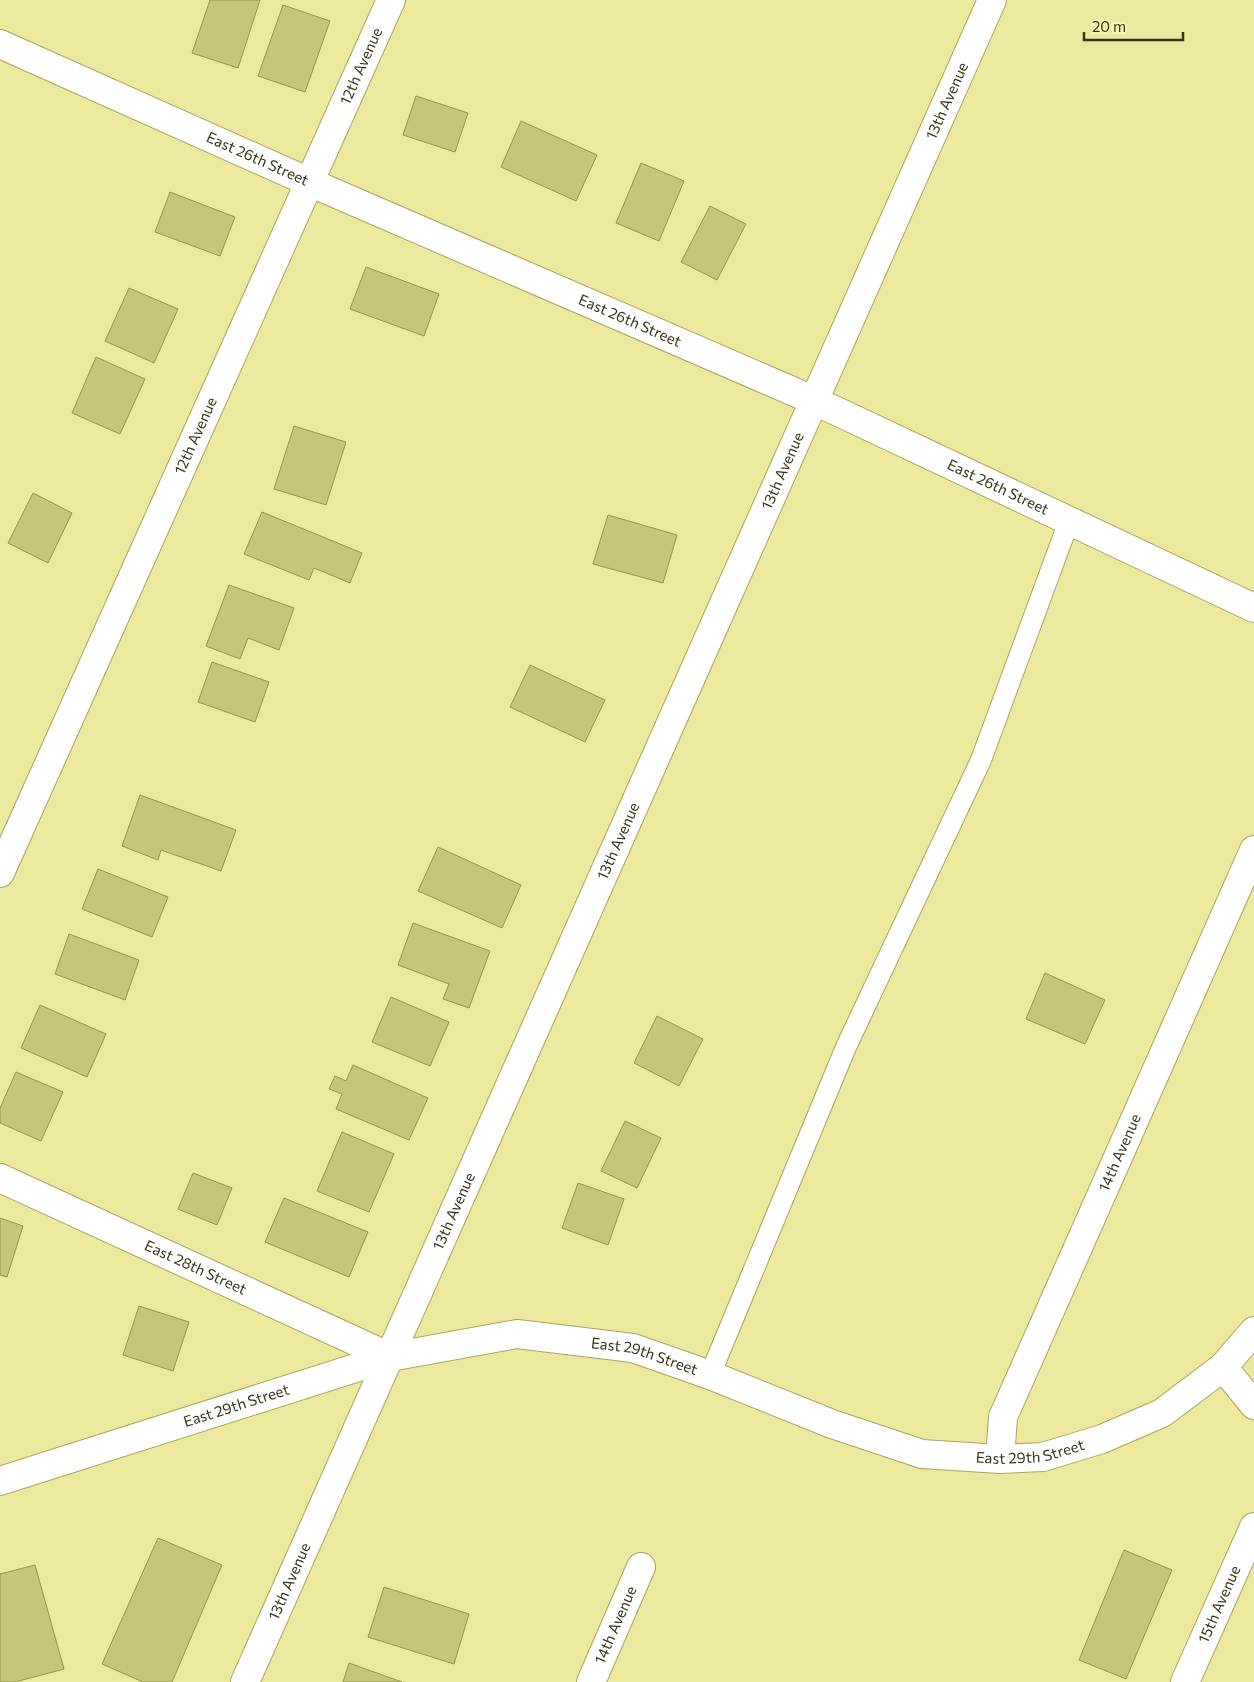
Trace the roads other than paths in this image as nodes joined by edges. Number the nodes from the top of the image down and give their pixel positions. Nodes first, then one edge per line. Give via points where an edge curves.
1 (391, 0) edge
2 (992, 0) edge
3 (0, 44) edge
4 (309, 182) junction
5 (813, 400) junction
6 (1070, 521) junction
7 (1254, 608) edge
8 (1254, 850) edge
9 (0, 873) edge
10 (0, 1178) edge
11 (1254, 1331) edge
12 (390, 1357) junction
13 (1223, 1367) junction
14 (710, 1376) junction
15 (1254, 1405) edge
16 (1000, 1459) junction
17 (0, 1481) edge
18 (1254, 1527) edge
19 (641, 1567) dead end
20 (245, 1682) edge
21 (591, 1682) edge
22 (1185, 1682) edge

1 - 4 street, 12th Avenue
2 - 5 street, 13th Avenue
3 - 4 street, East 26th Street
4 - 5 street, East 26th Street
4 - 9 street, 12th Avenue
5 - 6 street, East 26th Street
5 - 12 street, 13th Avenue
6 - 7 street, East 26th Street
6 - 14 lane via 981,760 846,1047
8 - 16 street, 14th Avenue via 1003,1417
10 - 12 street, East 28th Street
11 - 13 street, East 29th Street
12 - 14 street, East 29th Street via 517,1334 633,1348
12 - 17 street, East 29th Street
12 - 20 street, 13th Avenue
13 - 15 street
13 - 16 street, East 29th Street via 1162,1414 1102,1439 1043,1457
14 - 16 street, East 29th Street via 832,1424 922,1454
18 - 22 street, 15th Avenue
19 - 21 street, 14th Avenue

